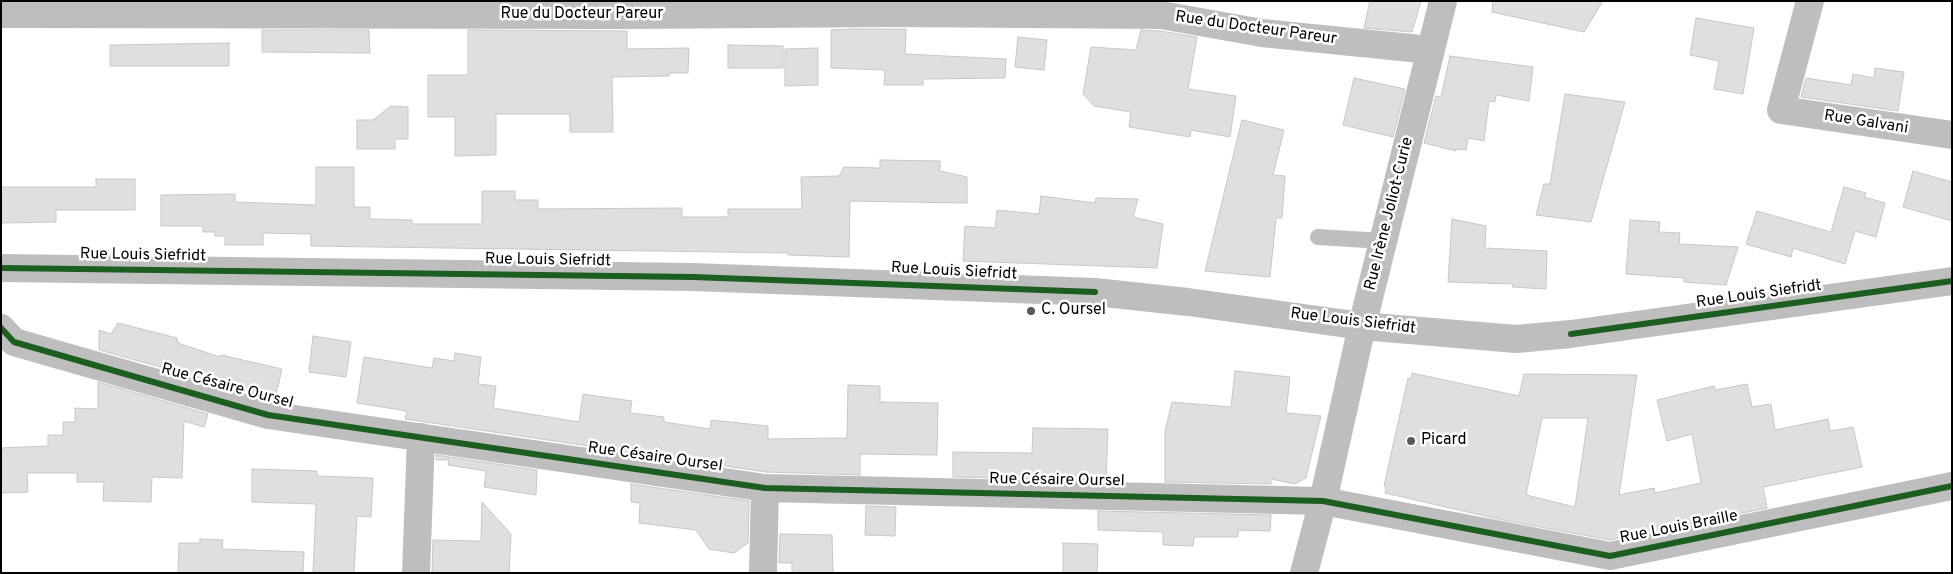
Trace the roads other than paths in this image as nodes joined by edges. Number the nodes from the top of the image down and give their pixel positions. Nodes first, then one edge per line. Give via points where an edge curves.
1 (1443, 1) edge
2 (1810, 1) edge
3 (889, 7) edge
4 (1091, 7) edge
5 (630, 8) edge
6 (1, 14) edge
7 (1431, 50) junction
8 (1952, 135) edge
9 (1318, 238) dead end
10 (1383, 241) junction
11 (1, 268) edge
12 (1952, 281) edge
13 (1362, 326) junction
14 (1, 328) edge
15 (421, 437) junction
16 (1952, 486) edge
17 (765, 488) junction
18 (1323, 501) junction
19 (416, 573) edge
20 (763, 573) edge
21 (1304, 573) edge

1 - 7 street, Rue Irène Joliot-Curie
2 - 8 street, Rue Galvani via 1781,110
3 - 4 street, Rue du Docteur Pareur
3 - 5 street, Rue du Docteur Pareur
4 - 7 street, Rue du Docteur Pareur via 1161,15 1262,33
5 - 6 street, Rue du Docteur Pareur
7 - 10 street, Rue Irène Joliot-Curie
9 - 10 lane
10 - 13 street, Rue Irène Joliot-Curie
11 - 13 street, Rue Louis Siefridt via 693,277 916,284 1132,295
12 - 13 street, Rue Louis Siefridt via 1516,339
13 - 18 street, Rue Irène Joliot-Curie
14 - 15 street, Rue Césaire Oursel via 14,342 268,414
15 - 17 street, Rue Césaire Oursel
15 - 19 street
16 - 18 street, Rue Louis Braille via 1610,556
17 - 18 street, Rue Césaire Oursel
17 - 20 street
18 - 21 street, Rue Irène Joliot-Curie

